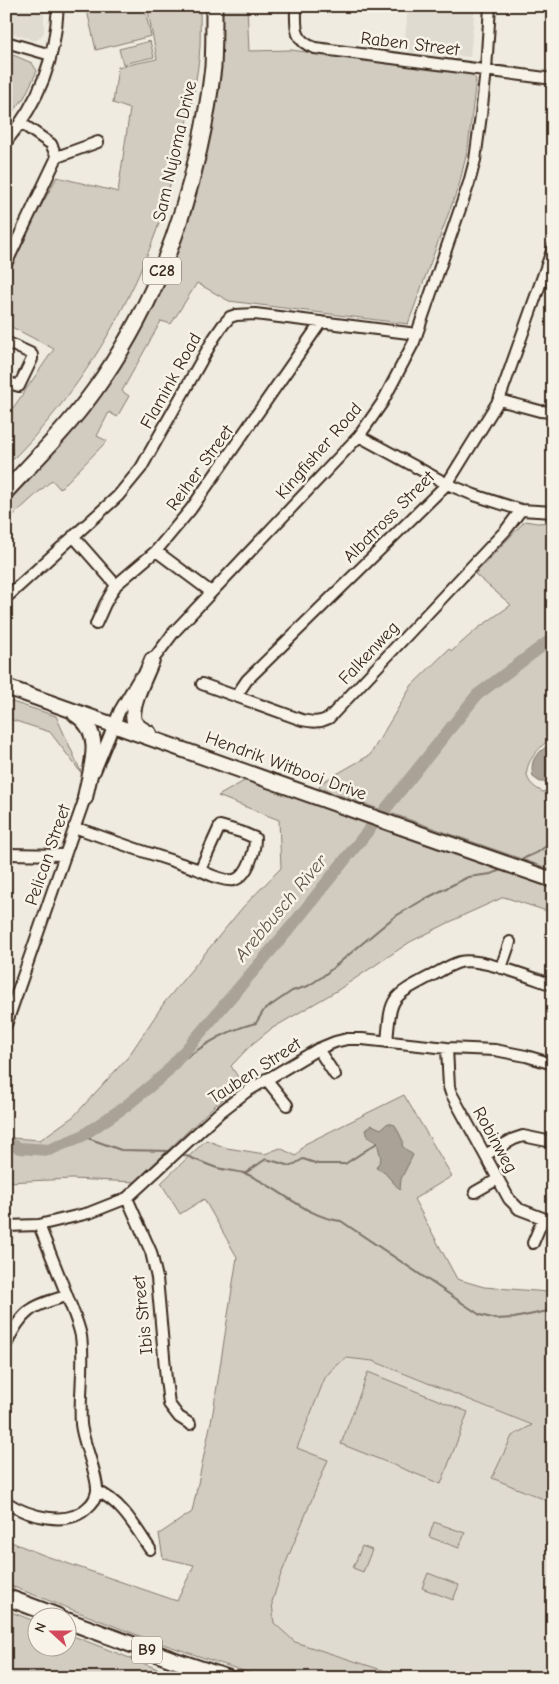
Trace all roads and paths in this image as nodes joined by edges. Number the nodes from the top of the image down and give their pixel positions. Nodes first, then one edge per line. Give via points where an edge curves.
1 (58, 6) edge
2 (207, 6) edge
3 (214, 6) edge
4 (296, 6) edge
5 (490, 6) edge
6 (6, 42) edge
7 (51, 55) junction
8 (486, 70) junction
9 (553, 79) edge
10 (21, 123) junction
11 (6, 142) edge
12 (98, 142) dead end
13 (57, 156) junction
14 (553, 248) edge
15 (6, 264) edge
16 (321, 322) junction
17 (417, 334) junction
18 (6, 342) edge
19 (6, 382) edge
20 (499, 400) junction
21 (553, 412) edge
22 (359, 436) junction
23 (6, 479) edge
24 (447, 484) junction
25 (6, 491) edge
26 (521, 510) junction
27 (553, 512) edge
28 (74, 536) junction
29 (156, 550) junction
30 (116, 585) junction
31 (211, 592) junction
32 (9, 595) dead end
33 (96, 624) dead end
34 (152, 660) junction
35 (202, 684) dead end
36 (6, 687) edge
37 (236, 696) junction
38 (64, 708) junction
39 (113, 725) junction
40 (180, 748) junction
41 (85, 798) junction
42 (74, 827) junction
43 (6, 854) edge
44 (65, 855) junction
45 (200, 870) junction
46 (553, 880) edge
47 (510, 942) dead end
48 (500, 968) junction
49 (552, 984) edge
50 (6, 1026) edge
51 (387, 1042) junction
52 (447, 1048) junction
53 (318, 1049) junction
54 (553, 1064) edge
55 (335, 1075) dead end
56 (266, 1080) junction
57 (287, 1105) dead end
58 (552, 1142) edge
59 (485, 1155) junction
60 (498, 1178) junction
61 (475, 1192) dead end
62 (127, 1198) junction
63 (548, 1220) edge
64 (39, 1225) junction
65 (6, 1226) edge
66 (533, 1243) dead end
67 (67, 1296) junction
68 (6, 1345) edge
69 (190, 1424) dead end
70 (97, 1491) junction
71 (6, 1502) edge
72 (150, 1549) dead end
73 (6, 1597) edge
74 (30, 1606) edge
75 (78, 1624) edge
76 (228, 1678) edge

1 - 7 street
2 - 23 highway, Sam Nujoma Drive / C28 via 206,57 196,128 180,194 161,251 116,343 83,392
3 - 25 highway, Sam Nujoma Drive / C28 via 213,67 203,132 184,209 165,264 147,304 93,392 52,443
4 - 8 street, Raben Street via 297,30 305,45
5 - 8 street, Kingfisher Road
6 - 7 street
7 - 10 street via 45,79
8 - 9 street, Raben Street
8 - 17 street, Kingfisher Road via 469,183
10 - 11 street
10 - 13 street via 51,144
12 - 13 street
13 - 15 street
14 - 20 street, Albatross Street
16 - 17 street, Flamink Road
16 - 28 street, Flamink Road via 246,313 230,317 214,338 132,481
16 - 29 street, Reiher Street via 191,509
17 - 22 street, Kingfisher Road via 382,403
18 - 19 street via 32,355 19,386
20 - 21 street
20 - 24 street, Albatross Street
22 - 24 street
22 - 31 street, Kingfisher Road
24 - 26 street
24 - 37 street, Albatross Street via 247,680
26 - 27 street
26 - 37 street, Falkenweg via 506,530 323,722 302,720
28 - 30 street
28 - 32 street, Flamink Road
29 - 30 street, Reiher Street
29 - 31 street
30 - 33 street, Reiher Street
31 - 34 street, Kingfisher Road
34 - 39 street, Kingfisher Road
34 - 40 main road via 135,706 134,720 138,727
35 - 37 street, Falkenweg
36 - 38 main road, Hendrik Witbooi Drive
38 - 39 main road, Hendrik Witbooi Drive
38 - 41 main road via 85,722 94,736
39 - 40 main road, Hendrik Witbooi Drive
39 - 41 street, Pelican Street
40 - 46 main road, Hendrik Witbooi Drive
41 - 42 street, Pelican Street
42 - 44 street, Pelican Street
42 - 45 street
43 - 44 street
44 - 50 street, Pelican Street
45 - 45 street via 220,826 255,838 249,864 240,877 228,880
47 - 48 street
48 - 49 street
48 - 51 street via 462,961 406,988 390,1008
51 - 52 street, Tauben Street
51 - 53 street, Tauben Street via 347,1039
52 - 54 street, Tauben Street via 509,1052
52 - 59 street, Robinweg via 451,1093
53 - 55 street
53 - 56 street, Tauben Street
56 - 57 street
56 - 62 street, Tauben Street via 225,1108
58 - 59 street via 524,1136
59 - 60 street, Robinweg
60 - 61 street
60 - 63 street, Robinweg via 519,1210
62 - 64 street, Tauben Street via 89,1213
62 - 69 street, Ibis Street via 147,1243 157,1278 169,1404 179,1417
63 - 66 street
64 - 65 street, Tauben Street
64 - 67 street
67 - 68 street via 30,1310 15,1325
67 - 70 street via 81,1336 82,1425
70 - 71 street via 93,1503 83,1513 70,1517 38,1515
70 - 72 street via 112,1498
73 - 74 highway
75 - 76 highway, B9

